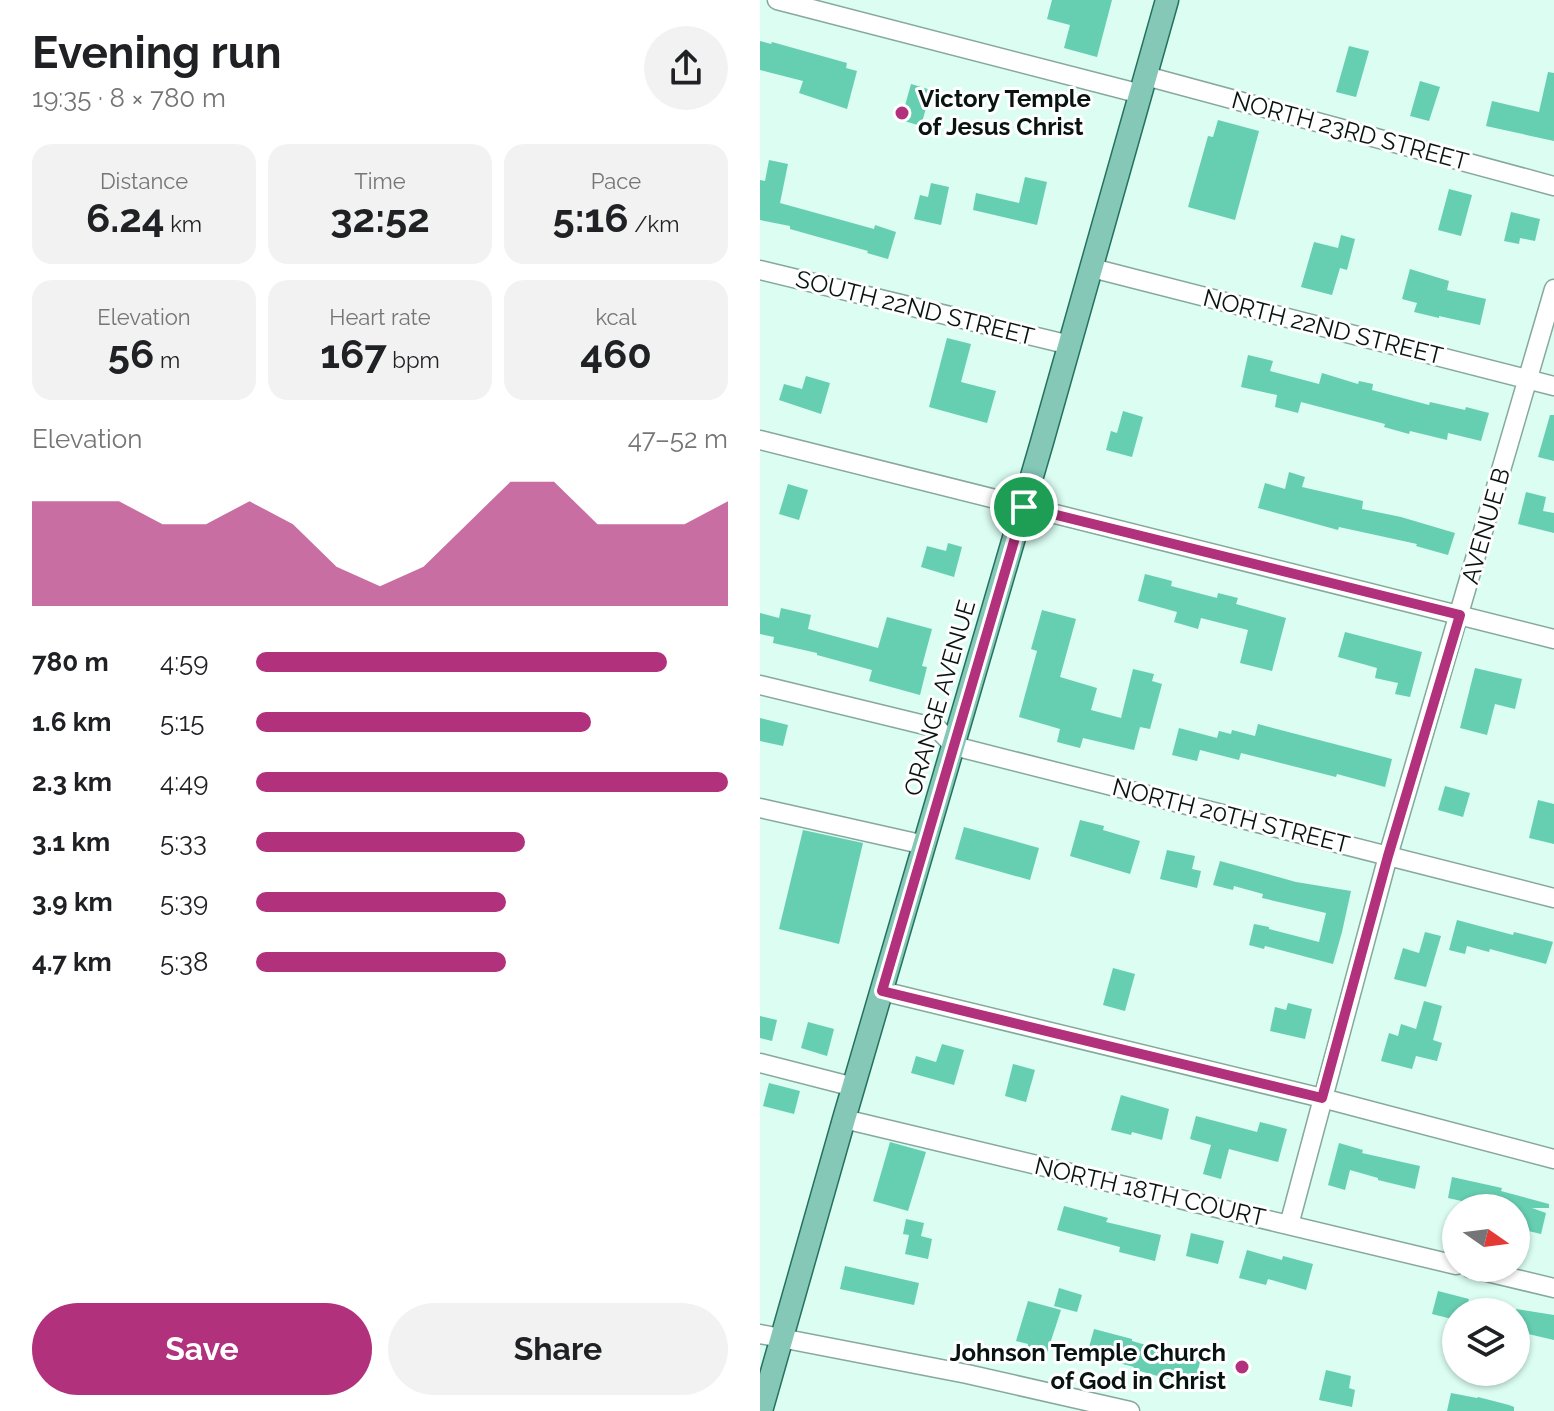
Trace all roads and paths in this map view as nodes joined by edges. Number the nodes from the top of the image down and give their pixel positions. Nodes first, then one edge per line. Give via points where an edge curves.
1 (777, 0) edge
2 (1167, 0) edge
3 (1143, 85) junction
4 (1554, 186) edge
5 (1092, 268) junction
6 (760, 270) edge
7 (1554, 289) edge
8 (1070, 345) junction
9 (1528, 380) junction
10 (1554, 386) edge
11 (760, 440) edge
12 (1024, 507) junction
13 (1460, 615) junction
14 (1554, 639) edge
15 (760, 685) edge
16 (954, 746) junction
17 (760, 808) edge
18 (925, 845) junction
19 (1388, 856) junction
20 (1554, 898) edge
21 (882, 991) junction
22 (760, 1063) edge
23 (854, 1087) junction
24 (1322, 1098) junction
25 (844, 1119) junction
26 (1554, 1159) edge
27 (1289, 1225) junction
28 (1442, 1262) edge
29 (1529, 1282) edge
30 (1554, 1288) edge
31 (771, 1336) edge
32 (761, 1411) edge
33 (1130, 1411) edge

1 - 3 street, NORTH 23RD STREET
2 - 3 main road, ORANGE AVENUE
3 - 4 street, NORTH 23RD STREET
3 - 5 main road, ORANGE AVENUE
5 - 8 main road, ORANGE AVENUE
5 - 9 street, NORTH 22ND STREET
6 - 8 street, SOUTH 22ND STREET
7 - 9 street, AVENUE B
8 - 12 main road, ORANGE AVENUE
9 - 10 street, NORTH 22ND STREET
9 - 13 street, AVENUE B
11 - 12 street
12 - 13 street
12 - 16 main road, ORANGE AVENUE
13 - 14 street
13 - 19 street, AVENUE B
15 - 16 street, NORTH 20TH STREET via 937,728
16 - 18 main road, ORANGE AVENUE
16 - 19 street, NORTH 20TH STREET
17 - 18 street
18 - 21 main road, ORANGE AVENUE
19 - 20 street, NORTH 20TH STREET
19 - 24 street, AVENUE B
21 - 23 main road, ORANGE AVENUE
21 - 24 street
22 - 23 street
23 - 25 main road, ORANGE AVENUE
24 - 26 street
24 - 27 street, AVENUE B
25 - 27 street, NORTH 18TH COURT
25 - 31 main road, ORANGE AVENUE
27 - 28 street, NORTH 18TH COURT
29 - 30 street
31 - 32 main road, ORANGE AVENUE
31 - 33 street

